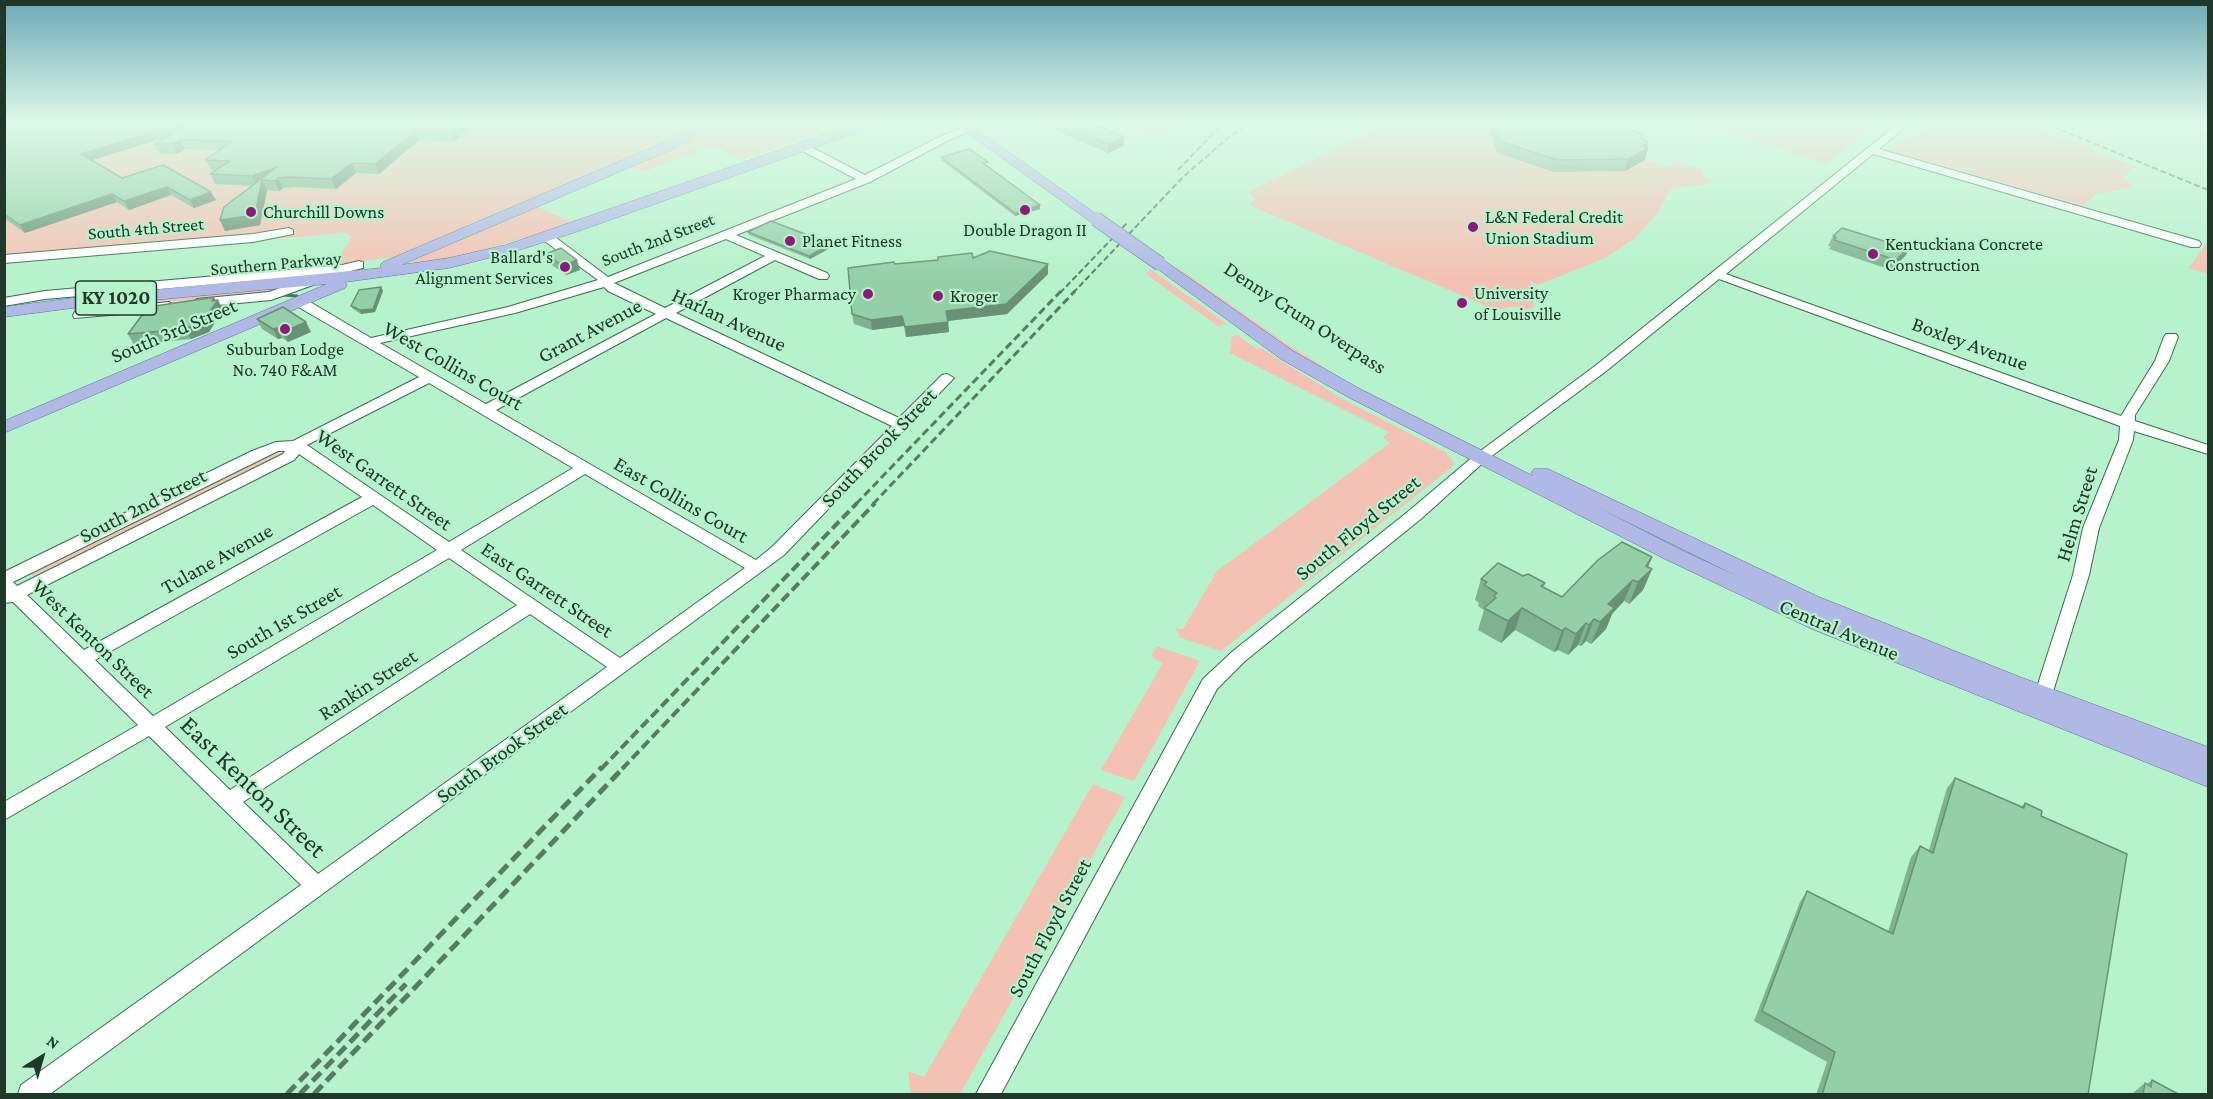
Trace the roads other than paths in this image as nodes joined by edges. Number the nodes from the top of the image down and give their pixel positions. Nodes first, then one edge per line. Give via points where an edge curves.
1 (598, 174) edge
2 (725, 174) edge
3 (855, 174) edge
4 (878, 174) edge
5 (1042, 174) edge
6 (1841, 174) edge
7 (1955, 174) edge
8 (866, 180) junction
9 (289, 232) dead end
10 (726, 234) junction
11 (547, 237) junction
12 (2195, 244) dead end
13 (775, 255) junction
14 (4, 259) edge
15 (360, 271) junction
16 (1718, 275) junction
17 (823, 276) dead end
18 (606, 282) junction
19 (4, 302) edge
20 (300, 302) junction
21 (4, 312) edge
22 (667, 314) junction
23 (2171, 337) dead end
24 (370, 342) junction
25 (430, 377) junction
26 (947, 378) dead end
27 (487, 409) junction
28 (2128, 423) junction
29 (902, 425) junction
30 (4, 428) edge
31 (296, 445) junction
32 (2208, 450) edge
33 (1486, 453) junction
34 (584, 468) junction
35 (373, 498) junction
36 (449, 550) junction
37 (757, 568) junction
38 (7, 589) edge
39 (530, 605) junction
40 (82, 659) junction
41 (620, 667) junction
42 (2040, 703) junction
43 (150, 726) junction
44 (2208, 757) edge
45 (2208, 777) edge
46 (230, 800) junction
47 (4, 812) edge
48 (317, 886) junction
49 (30, 1095) edge
50 (988, 1095) edge

1 - 15 main road
2 - 11 main road, KY 1020
3 - 8 street
4 - 8 street, South 2nd Street
5 - 33 main road, Denny Crum Overpass, bridge via 1163,259 1280,333
6 - 16 street, South Floyd Street
7 - 12 street
8 - 10 street, South 2nd Street
9 - 14 street, South 4th Street
10 - 13 street
10 - 18 street, South 2nd Street
11 - 15 main road, Southern Parkway / KY 1020 via 449,263
11 - 18 street, Harlan Avenue
13 - 17 street
13 - 22 street, Grant Avenue
15 - 19 street via 342,269
15 - 20 main road, South 3rd Street
15 - 21 main road, Southern Parkway / KY 1020 via 309,282
16 - 28 street, Boxley Avenue
16 - 33 street, South Floyd Street
18 - 22 street, Harlan Avenue
18 - 24 street, South 2nd Street via 516,308
20 - 24 street, West Collins Court
20 - 30 main road, South 3rd Street
22 - 27 street, Grant Avenue
22 - 29 street, Harlan Avenue
23 - 28 street, Helm Street via 2162,361 2131,409
24 - 25 street, West Collins Court
25 - 27 street, West Collins Court
25 - 31 street, South 2nd Street
26 - 29 street, South Brook Street
27 - 34 street, West Collins Court
28 - 32 street, Boxley Avenue
28 - 42 street, Helm Street via 2126,440 2091,528 2081,575
29 - 37 street, South Brook Street
31 - 35 street, West Garrett Street
31 - 38 street, South 2nd Street via 289,457
33 - 42 main road, Central Avenue
33 - 50 street, South Floyd Street via 1210,684
34 - 36 street, South 1st Street
34 - 37 street, East Collins Court
35 - 36 street, West Garrett Street
35 - 40 street, Tulane Avenue
36 - 39 street, East Garrett Street
36 - 43 street, South 1st Street
37 - 41 street, South Brook Street
38 - 40 street, West Kenton Street
39 - 41 street, East Garrett Street
39 - 46 street, Rankin Street
40 - 43 street, West Kenton Street
41 - 48 street, South Brook Street
42 - 44 main road, Central Avenue
42 - 45 main road, Central Avenue
43 - 46 street, East Kenton Street
43 - 47 street, South 1st Street
46 - 48 street, East Kenton Street
48 - 49 street, South Brook Street

